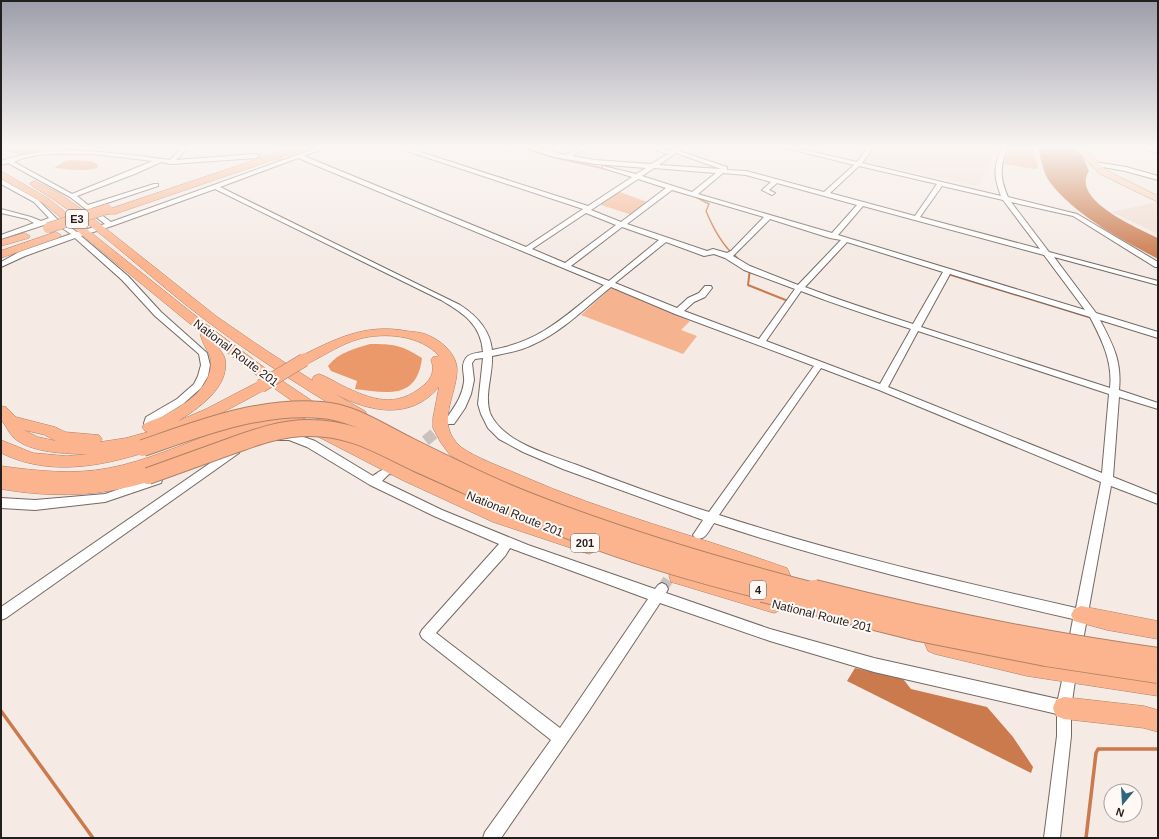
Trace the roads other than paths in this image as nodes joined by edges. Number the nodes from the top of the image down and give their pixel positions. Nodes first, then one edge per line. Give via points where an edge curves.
1 (8, 185) edge
2 (20, 185) edge
3 (38, 185) edge
4 (52, 185) edge
5 (100, 185) edge
6 (156, 185) dead end
7 (185, 185) edge
8 (194, 185) edge
9 (221, 185) edge
10 (364, 185) edge
11 (513, 185) edge
12 (623, 185) edge
13 (663, 185) edge
14 (705, 185) edge
15 (771, 185) edge
16 (792, 185) edge
17 (835, 185) edge
18 (940, 185) edge
19 (950, 185) edge
20 (999, 185) edge
21 (1128, 185) edge
22 (216, 187) junction
23 (671, 188) junction
24 (772, 193) dead end
25 (694, 194) junction
26 (825, 194) junction
27 (72, 196) junction
28 (1005, 198) junction
29 (1158, 199) edge
30 (861, 204) junction
31 (87, 207) junction
32 (587, 210) junction
33 (1, 211) edge
34 (111, 212) junction
35 (768, 217) junction
36 (54, 219) junction
37 (916, 219) junction
38 (622, 225) junction
39 (49, 229) junction
40 (92, 230) junction
41 (833, 236) junction
42 (1, 237) edge
43 (664, 240) junction
44 (845, 240) junction
45 (1, 243) edge
46 (1, 249) edge
47 (526, 250) junction
48 (1047, 254) junction
49 (1, 255) edge
50 (728, 256) junction
51 (1, 264) edge
52 (1158, 265) edge
53 (566, 266) junction
54 (947, 272) junction
55 (608, 283) junction
56 (1158, 284) edge
57 (708, 288) dead end
58 (799, 289) junction
59 (678, 312) junction
60 (1094, 316) junction
61 (209, 325) junction
62 (916, 328) junction
63 (1158, 335) edge
64 (760, 343) junction
65 (488, 354) junction
66 (307, 362) junction
67 (819, 365) junction
68 (264, 388) junction
69 (882, 388) junction
70 (1115, 393) junction
71 (1158, 406) edge
72 (6, 416) edge
73 (450, 420) tunnel mouth
74 (149, 423) dead end
75 (386, 440) junction
76 (1, 446) edge
77 (235, 450) junction
78 (169, 462) dead end
79 (1, 468) edge
80 (1, 472) edge
81 (175, 473) junction
82 (385, 474) tunnel mouth
83 (1107, 480) junction
84 (374, 482) junction
85 (1, 483) edge
86 (1158, 500) edge
87 (1, 503) edge
88 (712, 518) junction
89 (699, 535) dead end
90 (507, 542) junction
91 (623, 558) junction
92 (784, 581) junction
93 (659, 592) junction
94 (1, 614) edge
95 (1082, 615) junction
96 (1158, 630) edge
97 (1085, 639) junction
98 (1158, 649) edge
99 (1158, 652) edge
100 (1158, 659) edge
101 (1158, 672) edge
102 (1068, 681) dead end
103 (1158, 686) edge
104 (1064, 708) junction
105 (1158, 721) edge
106 (561, 738) junction
107 (491, 838) edge
108 (1052, 838) edge

1 - 36 street via 36,201
2 - 40 highway, National Route 201 / 201
3 - 40 highway, National Route 201 / 201 via 59,197
4 - 27 street
5 - 27 street
6 - 31 street
7 - 34 highway
8 - 34 highway
9 - 22 street
10 - 47 street
11 - 32 street
12 - 32 street
13 - 23 street
14 - 25 street
15 - 24 street via 765,190
16 - 26 street
17 - 26 street
18 - 37 street
19 - 28 street
20 - 28 street
21 - 29 main road
22 - 40 street
22 - 65 street via 457,305 474,319 485,335
23 - 25 street
23 - 38 street
25 - 35 street
26 - 30 street
27 - 31 street
28 - 48 street
28 - 52 street via 1075,215
30 - 37 street
30 - 41 street
31 - 40 street
32 - 38 street
32 - 47 street
33 - 39 street via 29,218
34 - 39 highway
35 - 41 street
35 - 50 street via 734,253
36 - 39 street
36 - 40 street
37 - 48 street
38 - 43 street
38 - 53 street
39 - 42 street
39 - 45 highway
39 - 46 highway, E3
39 - 49 highway
40 - 51 street via 22,254
40 - 61 highway, National Route 201 / 201
40 - 74 street via 126,278 158,314 203,353 206,362 204,373 196,387 176,406 150,419
41 - 44 street
43 - 50 street via 707,254 713,251
43 - 55 street
44 - 54 street
44 - 58 street
47 - 53 street
48 - 56 street
48 - 60 street
50 - 58 street via 747,268
53 - 55 street
54 - 60 street
54 - 62 street
55 - 59 street
55 - 65 street via 552,331 530,343
57 - 59 street
58 - 62 street
58 - 64 street
59 - 64 street
60 - 63 street
60 - 70 street via 1113,360 1116,374
61 - 66 highway via 244,335 364,402 398,405 413,400 427,392 440,375 440,364 426,346 413,340 398,338 381,337 349,344
61 - 72 highway via 209,344 218,358 218,372 211,386 182,412 159,424 107,438 83,440 62,436
61 - 91 highway, National Route 201 / 201 via 276,383 358,439 445,485 512,515
61 - 92 highway, National Route 201 / 201 via 413,444 508,488 642,537
62 - 69 street
62 - 70 street
64 - 67 street
65 - 73 street via 469,359 469,382 460,410
65 - 88 street via 482,406 485,415 502,435 521,448 576,470
66 - 68 highway
66 - 92 highway via 344,340 359,335 393,332 421,337 445,354 450,368 440,418 446,439 456,451 540,491 780,574
67 - 69 street
67 - 88 street
68 - 72 highway via 206,416 145,438 81,449 56,448 35,442 18,433
68 - 79 highway via 192,435 168,447 126,461 85,469 51,471
69 - 83 street
70 - 71 street
70 - 83 street
75 - 76 highway, bridge via 349,415 316,408 295,408 236,418 143,448 87,461 40,460 13,453
75 - 85 highway, bridge via 337,430 284,430 260,436 148,476 93,489 59,490
75 - 100 highway, bridge via 530,501 637,539 722,565 866,605 1045,642
75 - 101 highway, 4, bridge via 419,464 558,525 688,572 961,639
77 - 81 street
77 - 84 street via 266,438 290,436 311,444
77 - 94 street
78 - 81 street
80 - 91 highway via 75,479 110,474 140,466 247,427 273,422 296,422 314,428 408,476 499,517
81 - 87 street via 105,498 35,505
82 - 84 street
83 - 86 street
83 - 95 street
84 - 90 street
88 - 89 street
88 - 95 street via 897,571
90 - 93 street
90 - 106 street via 501,552 427,634
91 - 103 highway, National Route 201 / 201 via 706,585 810,614 1027,666
92 - 97 highway, National Route 201 / 201 via 910,611 1032,636
93 - 104 street via 770,635 874,665
93 - 106 street
95 - 96 highway
95 - 97 street
97 - 98 highway
97 - 99 highway, National Route 201 / 201
102 - 104 street
104 - 105 highway via 1144,717
104 - 108 street via 1064,736
106 - 107 street

